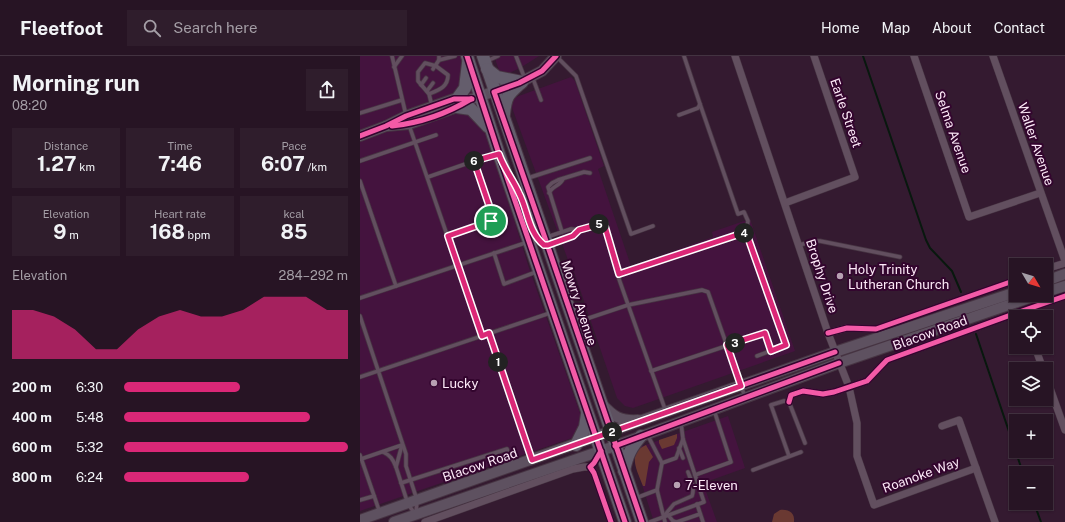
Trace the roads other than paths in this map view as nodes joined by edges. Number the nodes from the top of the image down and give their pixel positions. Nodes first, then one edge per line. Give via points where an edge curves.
1 (392, 56) edge
2 (402, 56) edge
3 (455, 56) edge
4 (498, 56) edge
5 (516, 56) edge
6 (556, 56) edge
7 (684, 56) edge
8 (735, 56) edge
9 (814, 56) edge
10 (914, 56) edge
11 (993, 56) edge
12 (468, 57) edge
13 (439, 58) edge
14 (485, 62) edge
15 (436, 66) junction
16 (394, 67) junction
17 (433, 69) dead end
18 (426, 78) dead end
19 (526, 79) junction
20 (433, 83) dead end
21 (421, 85) junction
22 (428, 92) junction
23 (494, 92) junction
24 (476, 97) junction
25 (402, 100) junction
26 (541, 100) dead end
27 (457, 103) junction
28 (700, 104) junction
29 (432, 107) junction
30 (360, 113) edge
31 (679, 115) dead end
32 (503, 118) junction
33 (408, 120) junction
34 (492, 132) junction
35 (360, 136) edge
36 (436, 136) dead end
37 (416, 143) junction
38 (590, 158) dead end
39 (501, 160) junction
40 (360, 161) edge
41 (474, 161) junction
42 (590, 173) dead end
43 (428, 177) junction
44 (525, 179) junction
45 (360, 181) edge
46 (1040, 193) junction
47 (785, 203) junction
48 (653, 226) dead end
49 (579, 230) junction
50 (562, 232) junction
51 (746, 232) junction
52 (448, 236) junction
53 (547, 241) junction
54 (529, 242) junction
55 (799, 245) junction
56 (494, 253) junction
57 (900, 258) dead end
58 (1065, 262) edge
59 (458, 265) junction
60 (1053, 267) edge
61 (539, 271) junction
62 (619, 274) junction
63 (1065, 274) edge
64 (1053, 278) edge
65 (1009, 282) edge
66 (396, 286) junction
67 (1065, 286) edge
68 (1053, 290) edge
69 (1009, 294) edge
70 (1065, 296) edge
71 (360, 298) edge
72 (1018, 302) edge
73 (628, 305) junction
74 (1032, 310) edge
75 (553, 312) junction
76 (360, 316) edge
77 (1009, 319) edge
78 (574, 323) junction
79 (489, 333) junction
80 (828, 333) junction
81 (482, 336) junction
82 (727, 345) junction
83 (771, 351) junction
84 (835, 352) junction
85 (757, 356) dead end
86 (839, 363) junction
87 (378, 371) junction
88 (651, 371) junction
89 (360, 377) edge
90 (741, 386) junction
91 (850, 387) junction
92 (1053, 397) edge
93 (745, 398) junction
94 (600, 401) junction
95 (789, 402) junction
96 (714, 409) junction
97 (588, 413) junction
98 (666, 413) junction
99 (654, 417) junction
100 (681, 421) junction
101 (942, 426) dead end
102 (1065, 430) edge
103 (611, 432) junction
104 (644, 435) junction
105 (596, 438) junction
106 (683, 439) junction
107 (805, 443) dead end
108 (402, 445) junction
109 (576, 445) junction
110 (615, 446) junction
111 (679, 448) junction
112 (600, 451) junction
113 (383, 452) junction
114 (801, 452) dead end
115 (789, 456) junction
116 (361, 457) edge
117 (683, 458) dead end
118 (532, 460) junction
119 (662, 463) junction
120 (514, 466) junction
121 (396, 467) junction
122 (976, 468) junction
123 (753, 470) dead end
124 (624, 471) junction
125 (688, 472) dead end
126 (695, 475) junction
127 (411, 480) junction
128 (401, 483) junction
129 (658, 490) junction
130 (374, 496) junction
131 (360, 499) edge
132 (634, 499) junction
133 (412, 502) junction
134 (697, 504) junction
135 (874, 505) joint
136 (380, 513) junction
137 (416, 514) junction
138 (700, 514) junction
139 (668, 515) junction
140 (664, 516) junction
141 (360, 520) edge
142 (394, 522) edge
143 (425, 522) edge
144 (611, 522) edge
145 (625, 522) edge
146 (642, 522) edge
147 (650, 522) edge
148 (666, 522) edge
149 (677, 522) edge
150 (703, 522) edge
151 (995, 522) edge

1 - 16 lane
2 - 16 lane
3 - 13 lane
4 - 14 lane
5 - 19 lane
6 - 19 main road via 542,71
6 - 48 lane via 576,76 631,234
7 - 28 lane
8 - 47 street, Brophy Drive
9 - 47 street, Earle Street via 855,177
10 - 46 street, Selma Avenue via 969,217
11 - 46 street, Waller Avenue
12 - 24 main road, Mowry Avenue
12 - 27 main road via 465,88
13 - 15 lane
14 - 19 main road via 497,77
14 - 23 main road, Mowry Avenue
15 - 17 lane
15 - 21 lane via 425,63 418,72 418,81
15 - 22 lane via 448,75 448,81 441,89
16 - 25 lane
18 - 21 lane
19 - 23 main road
19 - 26 lane
19 - 32 main road via 505,101
20 - 22 lane
21 - 22 lane
22 - 29 lane
23 - 24 main road
23 - 32 main road, Mowry Avenue
24 - 27 main road
24 - 34 main road, Mowry Avenue
25 - 30 lane
25 - 33 lane
27 - 29 main road
27 - 33 main road
27 - 34 main road via 471,109
28 - 31 lane via 698,108
28 - 51 lane via 738,214 744,212 748,221
29 - 33 main road
32 - 44 main road, Mowry Avenue
33 - 35 main road
33 - 37 lane
34 - 39 main road, Mowry Avenue
36 - 37 lane
37 - 40 lane
37 - 43 lane
38 - 44 lane
39 - 41 lane
39 - 53 main road via 520,194 534,232 541,243 544,245
39 - 54 main road, Mowry Avenue
41 - 43 lane
41 - 52 lane via 493,217 491,221
42 - 50 lane via 584,172 552,183 548,187
43 - 52 lane
44 - 53 main road, Mowry Avenue
45 - 66 lane
46 - 58 street, Waller Avenue
47 - 55 street, Brophy Drive
49 - 50 lane via 570,229
49 - 53 lane via 573,236
49 - 62 lane via 604,223
50 - 53 lane
51 - 62 lane
51 - 83 lane via 786,345
52 - 59 lane
53 - 78 main road, Mowry Avenue
54 - 56 lane
54 - 61 main road, Mowry Avenue
54 - 78 main road via 535,242 540,248 555,288
55 - 57 lane via 820,241
55 - 80 street, Brophy Drive
56 - 59 lane
56 - 61 lane via 504,284
58 - 60 street
59 - 66 lane
59 - 81 lane
61 - 75 main road, Mowry Avenue
62 - 73 lane
63 - 64 main road
65 - 80 street, Blacow Road via 876,329 847,328
66 - 71 lane
67 - 68 main road
69 - 84 main road, Blacow Road
70 - 74 street, Blacow Road
72 - 86 main road, Blacow Road
73 - 78 lane
73 - 82 lane via 702,290 708,292
73 - 88 lane
75 - 79 lane
75 - 97 main road, Mowry Avenue
76 - 87 lane
77 - 91 street, Blacow Road via 887,360 867,381
78 - 94 main road, Mowry Avenue
79 - 81 lane
79 - 118 lane
80 - 84 street, Brophy Drive
81 - 87 lane
82 - 83 lane via 765,333
82 - 88 lane
82 - 90 lane
83 - 85 lane
84 - 86 street, Brophy Drive
84 - 90 main road, Blacow Road
86 - 91 street, Brophy Drive
86 - 93 main road, Blacow Road
87 - 89 lane
87 - 108 lane
88 - 98 lane
90 - 93 lane
90 - 98 main road, Blacow Road
91 - 95 street, Blacow Road via 823,394 803,391 792,395
91 - 135 street, Brophy Drive via 857,423 857,456
92 - 102 street
93 - 96 main road, Blacow Road
94 - 99 main road via 610,413 622,419
94 - 103 main road, Mowry Avenue
95 - 107 lane
95 - 115 lane via 772,405
96 - 100 main road, Blacow Road
96 - 126 lane via 731,462
97 - 105 main road, Mowry Avenue
97 - 109 main road via 585,427
98 - 99 main road, Blacow Road
99 - 103 main road, Blacow Road
100 - 104 main road, Blacow Road
100 - 106 lane
101 - 122 street via 959,420
103 - 105 main road, Blacow Road
103 - 110 main road, Mowry Avenue
104 - 110 main road, Blacow Road
104 - 119 lane
104 - 124 main road via 631,448
105 - 109 main road, Blacow Road
105 - 112 main road, Mowry Avenue
106 - 111 lane
106 - 126 lane
108 - 113 lane
108 - 121 lane
108 - 127 lane
109 - 118 main road, Blacow Road
110 - 112 main road, Blacow Road
110 - 124 main road, Mowry Avenue
111 - 117 lane
111 - 119 lane via 676,458
112 - 137 main road, Blacow Road
112 - 145 main road, Mowry Avenue
113 - 116 lane
113 - 121 lane via 389,455
114 - 115 lane
115 - 123 lane
116 - 130 lane
118 - 120 main road, Blacow Road
119 - 129 lane
120 - 127 lane via 507,448
120 - 133 main road, Blacow Road
121 - 128 lane
122 - 135 street, Roanoke Way
122 - 151 street
124 - 132 main road, Mowry Avenue
125 - 140 lane via 694,492 692,496 674,504
126 - 134 lane via 704,502
127 - 128 lane
127 - 133 lane
128 - 133 lane
129 - 132 lane
129 - 140 lane
130 - 131 lane
130 - 136 lane
132 - 146 main road, Mowry Avenue
133 - 136 main road, Blacow Road
133 - 137 lane
133 - 137 lane
134 - 138 lane
134 - 139 lane
136 - 141 main road, Blacow Road
137 - 142 main road, Blacow Road
138 - 149 lane
138 - 150 lane
139 - 140 lane
139 - 149 lane
140 - 147 lane
140 - 148 lane
143 - 144 street via 584,466 590,467 594,473

